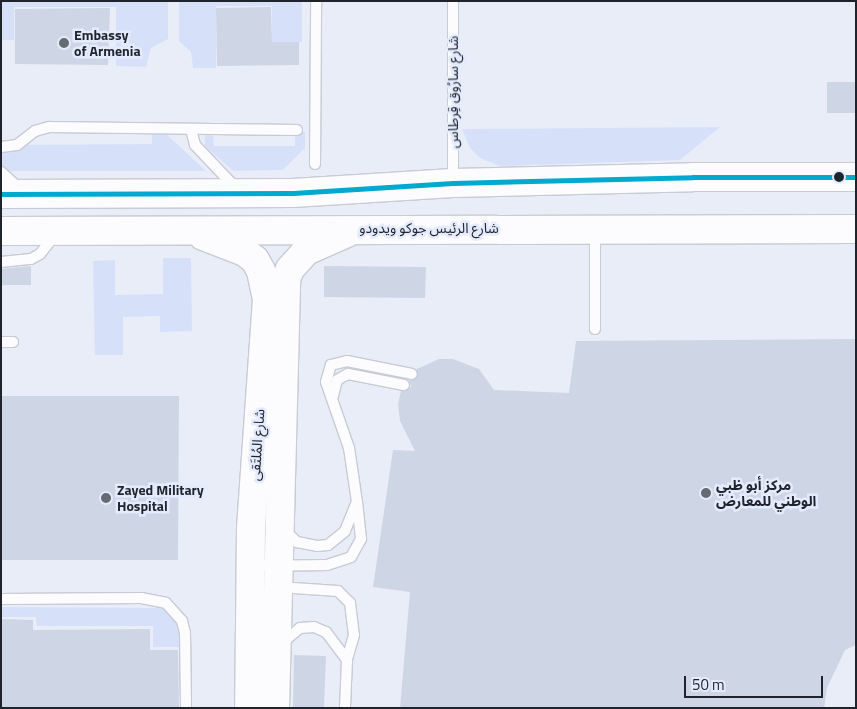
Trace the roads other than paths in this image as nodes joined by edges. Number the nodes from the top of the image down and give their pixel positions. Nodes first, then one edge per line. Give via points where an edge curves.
1 (316, 1) edge
2 (453, 1) edge
3 (191, 129) junction
4 (297, 130) dead end
5 (1, 148) edge
6 (315, 164) dead end
7 (1, 172) edge
8 (856, 177) edge
9 (453, 183) junction
10 (13, 194) edge
11 (242, 194) junction
12 (360, 228) junction
13 (596, 228) junction
14 (856, 229) edge
15 (59, 230) junction
16 (186, 230) junction
17 (1, 231) edge
18 (1, 262) edge
19 (595, 329) dead end
20 (1, 342) edge
21 (12, 342) dead end
22 (412, 374) dead end
23 (404, 385) dead end
24 (333, 396) junction
25 (357, 502) junction
26 (278, 524) junction
27 (264, 579) junction
28 (1, 599) edge
29 (276, 649) junction
30 (347, 660) junction
31 (186, 708) edge
32 (249, 708) edge
33 (275, 708) edge
34 (344, 708) edge

1 - 6 lane
2 - 9 lane, شارع سارُوق قِرطاس
3 - 4 lane
3 - 5 lane via 49,128 36,131 17,145
3 - 11 lane via 196,145
7 - 10 lane
8 - 9 street
9 - 11 street
10 - 11 street
12 - 13 street, شارع الرئيس جوكو ويدودو
12 - 16 street, شارع الرئيس جوكو ويدودو
12 - 26 street, شارع المُلتَقى via 306,251 286,279
13 - 14 street, شارع الرئيس جوكو ويدودو
13 - 19 lane
15 - 16 street, شارع الرئيس جوكو ويدودو
15 - 17 street, شارع الرئيس جوكو ويدودو
15 - 18 lane via 40,254 31,259
16 - 27 street, شارع المُلتَقى via 244,252 255,260 265,283
20 - 21 lane
22 - 24 lane via 347,361 336,362 325,376
23 - 24 lane via 348,374 337,380
24 - 25 lane via 354,468
25 - 26 lane via 345,531 328,545 297,542
25 - 27 lane via 360,539 351,557
26 - 27 street, شارع المُلتَقى
27 - 29 street, شارع المُلتَقى
27 - 30 lane via 330,589 345,596 353,620 353,644
27 - 32 street, شارع المُلتَقى
28 - 31 lane via 141,598 166,604 182,621 185,633
29 - 30 lane via 290,633 314,627 326,632
29 - 33 street, شارع المُلتَقى
30 - 34 lane

